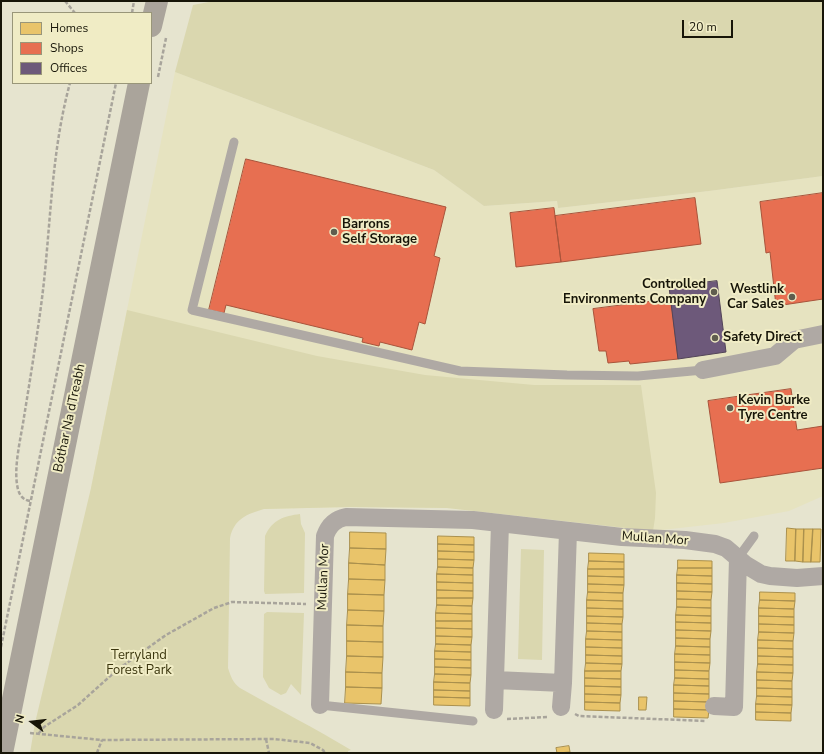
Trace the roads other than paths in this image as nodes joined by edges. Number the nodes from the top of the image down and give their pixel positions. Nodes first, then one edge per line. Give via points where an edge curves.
1 (157, 1) edge
2 (152, 22) edge
3 (139, 84) edge
4 (234, 142) dead end
5 (823, 334) edge
6 (704, 370) joint
7 (500, 524) junction
8 (568, 531) junction
9 (754, 536) dead end
10 (738, 558) junction
11 (823, 576) edge
12 (495, 680) junction
13 (563, 683) junction
14 (320, 705) joint
15 (714, 706) road end
16 (562, 713) road end
17 (498, 715) road end
18 (473, 721) dead end
19 (2, 753) edge

1 - 2 highway
3 - 19 highway, Bóthar Na dTreabh
4 - 6 lane via 192,310 460,371 638,376
5 - 6 street via 794,340 775,356
7 - 8 street, Mullan Mor
7 - 12 street
7 - 14 street, Mullan Mor via 473,520 346,517 330,525 325,536
8 - 10 street, Mullan Mor via 715,544
8 - 13 street
9 - 10 lane
10 - 11 street, Mullan Mor via 752,569 770,576
10 - 15 street via 734,706
12 - 13 street
12 - 17 street
13 - 16 street
14 - 18 lane

